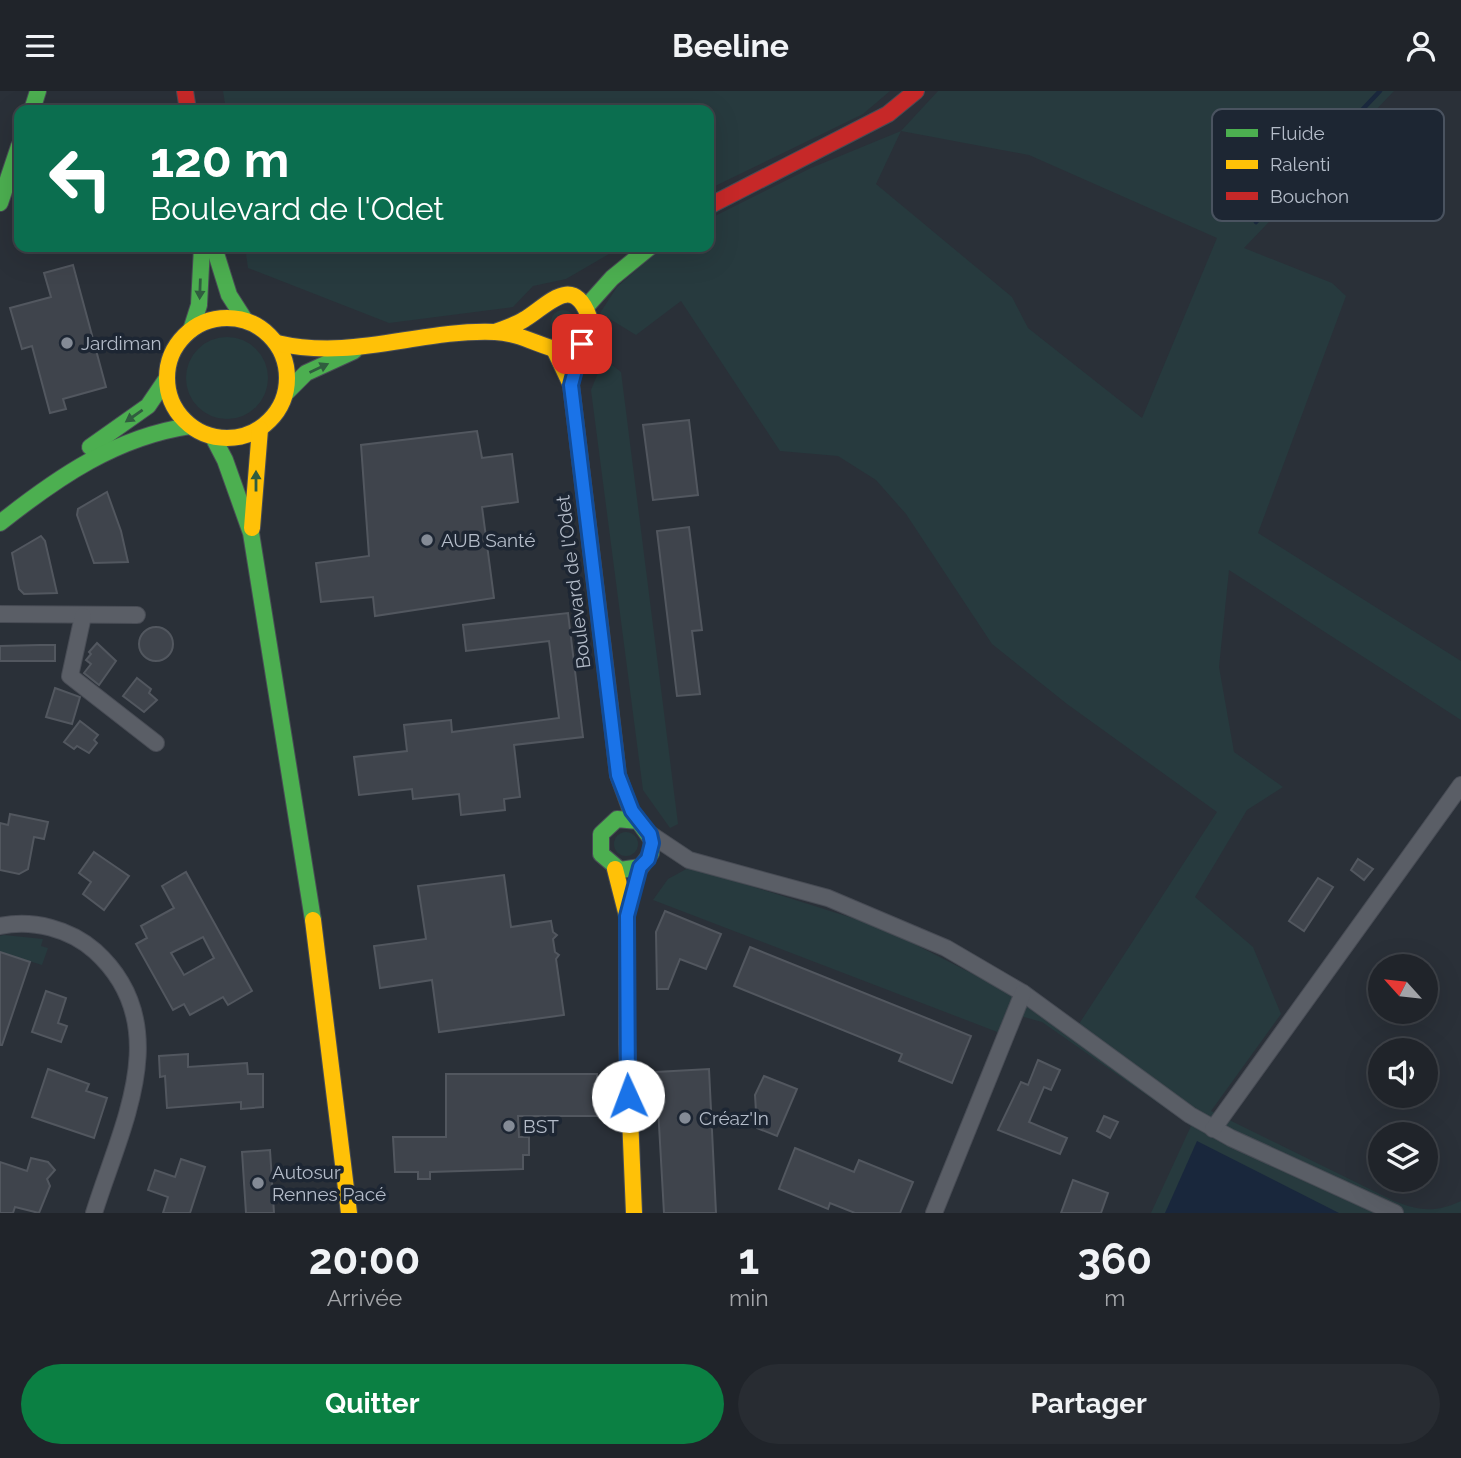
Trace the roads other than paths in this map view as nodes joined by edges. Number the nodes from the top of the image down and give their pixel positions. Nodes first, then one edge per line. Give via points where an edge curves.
1 (916, 91) edge
2 (14, 161) edge
3 (0, 203) edge
4 (714, 203) edge
5 (202, 252) edge
6 (215, 252) edge
7 (644, 252) edge
8 (586, 307) junction
9 (537, 310) junction
10 (245, 320) junction
11 (191, 330) junction
12 (495, 332) junction
13 (277, 343) junction
14 (582, 344) junction
15 (548, 346) junction
16 (357, 349) junction
17 (167, 378) junction
18 (571, 385) junction
19 (286, 393) junction
20 (190, 426) junction
21 (260, 429) junction
22 (213, 437) junction
23 (0, 507) edge
24 (0, 523) edge
25 (251, 533) junction
26 (0, 614) edge
27 (83, 615) junction
28 (137, 615) dead end
29 (156, 743) dead end
30 (618, 775) junction
31 (1461, 785) edge
32 (638, 821) junction
33 (610, 823) junction
34 (650, 834) junction
35 (689, 860) junction
36 (644, 863) junction
37 (615, 870) junction
38 (627, 916) junction
39 (0, 926) edge
40 (1023, 993) junction
41 (1213, 1129) junction
42 (94, 1213) edge
43 (349, 1213) edge
44 (634, 1213) edge
45 (934, 1213) edge
46 (1395, 1213) edge

1 - 4 street via 878,119
2 - 3 street
5 -> 11 street via 199,305
6 - 10 street via 227,294
7 - 8 street
8 - 9 street via 575,297 561,294 547,299
8 - 14 street via 591,326
9 - 12 street
9 - 15 street via 534,327
10 - 11 street via 217,318
10 - 13 street
11 - 17 street via 173,351
12 - 15 street
12 - 16 street
13 - 16 street via 306,349
13 - 19 street via 287,367
14 - 15 street via 569,351
14 - 18 street, Boulevard de l'Odet
15 - 18 street, Boulevard de l'Odet
19 -> 16 street via 306,373
17 - 20 street via 173,405
17 -> 23 street via 148,407
18 - 30 street, Boulevard de l'Odet
19 - 21 street via 274,417
20 - 22 street
20 - 24 street via 163,428 114,448
21 - 22 street via 242,437
25 -> 21 street
22 - 25 street via 229,466
25 - 43 street via 314,928
26 - 27 street
27 - 28 street
27 - 29 street via 70,676
30 - 32 street, Boulevard de l'Odet
30 - 33 street, Boulevard de l'Odet
31 - 41 street
32 - 33 street via 624,818
32 - 34 street, Boulevard de l'Odet
33 - 37 street, Boulevard de l'Odet via 601,834 599,848 604,861
34 - 35 street
34 - 36 street, Boulevard de l'Odet via 652,852
35 - 36 street
35 - 40 street via 828,898 946,948
36 - 37 street via 628,872
36 - 38 street, Boulevard de l'Odet
37 - 38 street, Boulevard de l'Odet
38 - 44 street, Boulevard de l'Odet
39 - 42 street via 38,925 85,942 121,977 138,1023 136,1079
40 - 41 street
40 - 45 street
41 - 46 street

